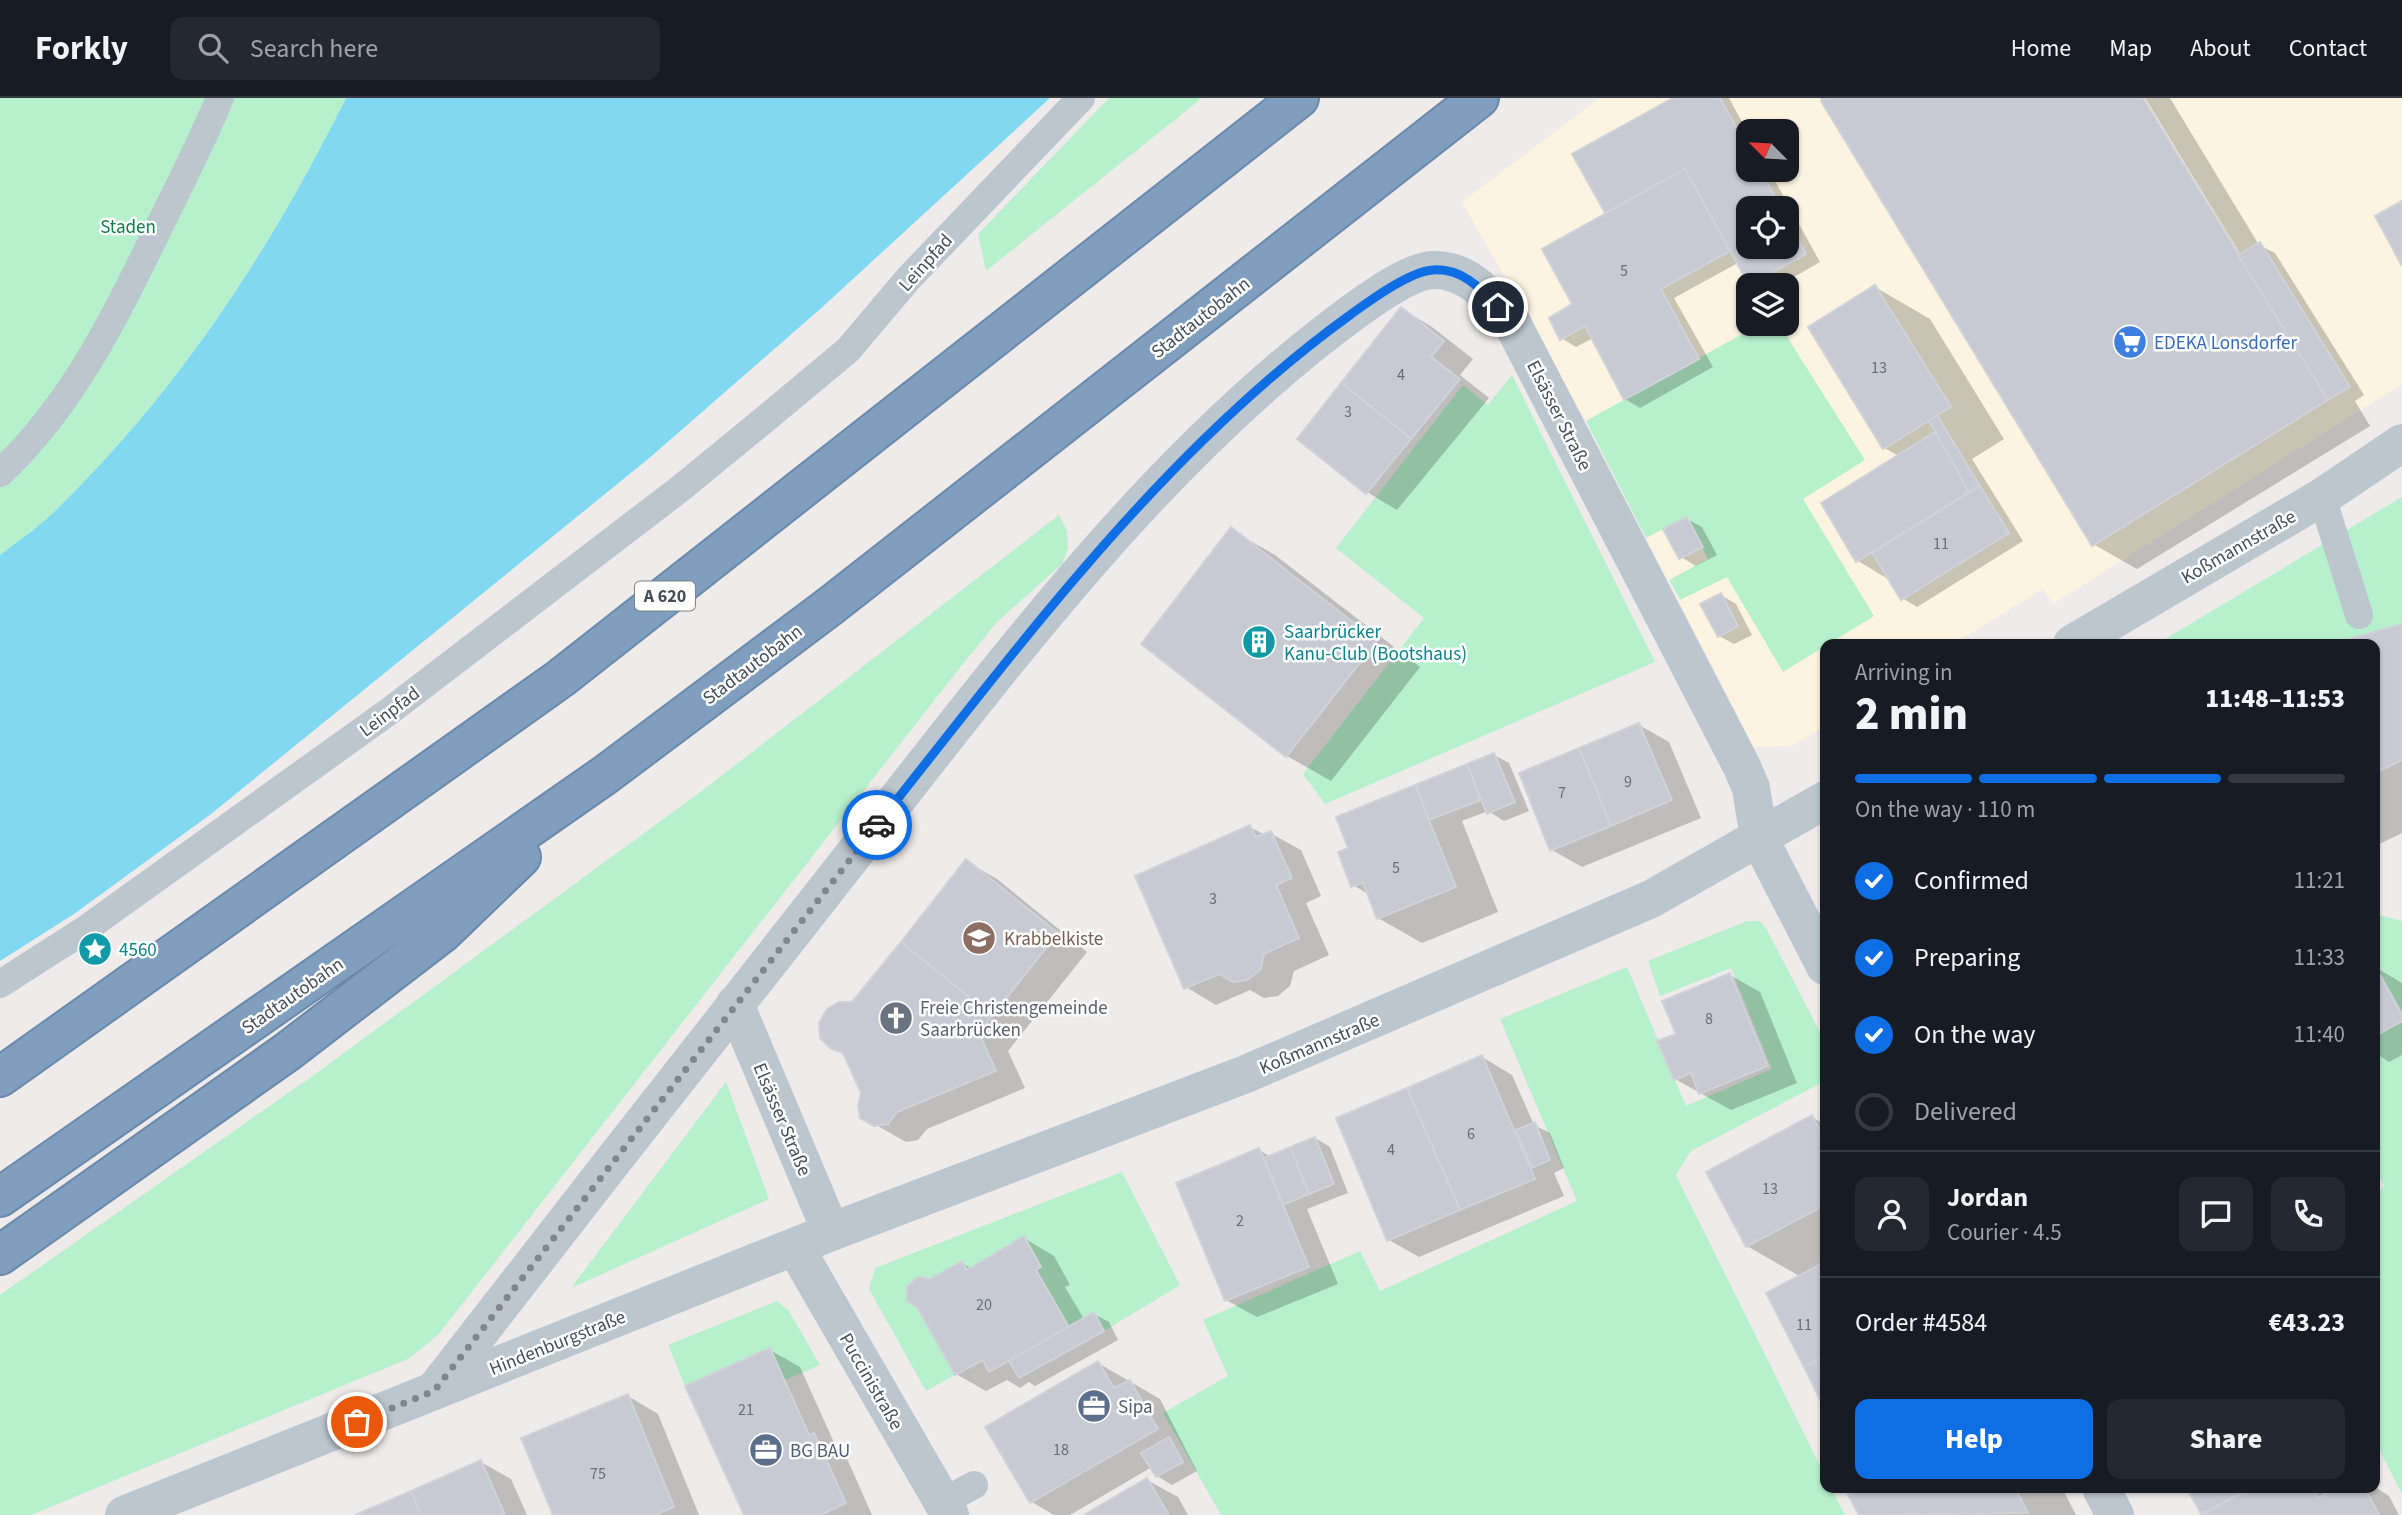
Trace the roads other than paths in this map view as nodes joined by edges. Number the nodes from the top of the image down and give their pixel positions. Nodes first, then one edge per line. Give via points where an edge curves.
1 (220, 98) edge
2 (1081, 98) edge
3 (1299, 98) edge
4 (1479, 98) edge
5 (2402, 443) edge
6 (0, 473) edge
7 (2322, 497) junction
8 (2359, 615) dead end
9 (2081, 639) edge
10 (605, 775) junction
11 (1820, 803) edge
12 (1759, 838) junction
13 (1820, 956) edge
14 (0, 984) edge
15 (735, 1004) junction
16 (4, 1074) edge
17 (0, 1197) edge
18 (831, 1232) junction
19 (795, 1247) junction
20 (0, 1255) edge
21 (434, 1391) junction
22 (2104, 1493) edge
23 (956, 1500) edge
24 (124, 1515) edge
25 (2115, 1515) edge

1 - 6 lane via 103,338 64,400
2 - 14 lane, Leinpfad via 908,279 849,350 757,412 391,710 83,931
3 - 16 highway, A 620 via 561,678
4 - 10 highway, Stadtautobahn via 829,607
5 - 7 street, Koßmannstraße
7 - 8 lane
7 - 9 street, Koßmannstraße
10 - 17 highway, Stadtautobahn
10 - 20 highway via 442,933 287,1052
11 - 12 street, Koßmannstraße
12 - 13 street, Elsässer Straße
12 - 15 street, Elsässer Straße via 1751,788 1736,755 1511,321 1472,279 1432,270 1384,290 1333,327 1219,426 1109,542 988,684
12 - 18 street, Koßmannstraße via 1651,899 1245,1074
15 - 18 street, Elsässer Straße
15 - 21 street, Elsässer Straße
18 - 19 street, Koßmannstraße
19 - 21 street, Hindenburgstraße
19 - 23 street, Puccinistraße
21 - 24 street, Hindenburgstraße
22 - 25 street

